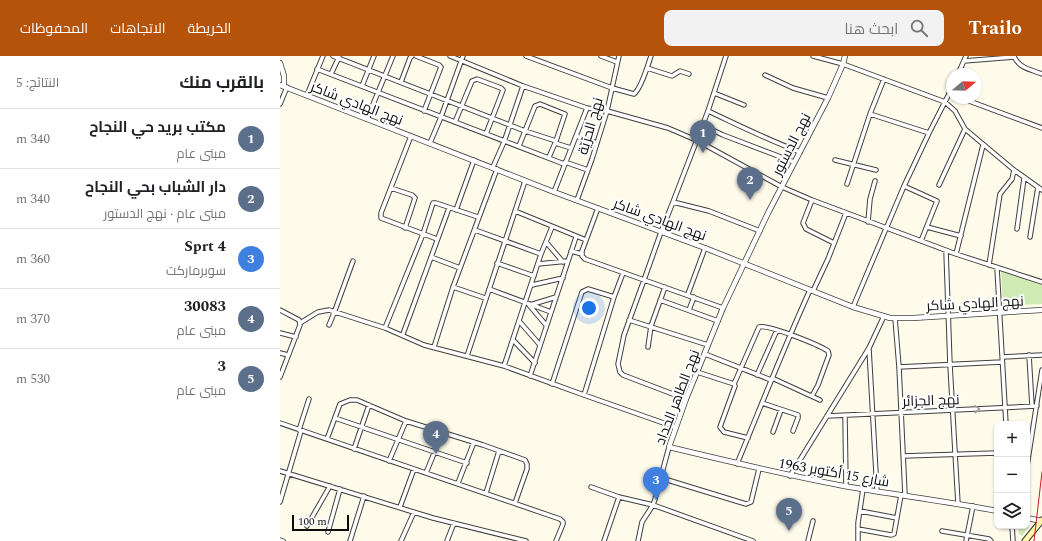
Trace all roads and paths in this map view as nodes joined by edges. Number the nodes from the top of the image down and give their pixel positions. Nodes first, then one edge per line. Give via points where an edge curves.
1 (322, 56) edge
2 (333, 56) edge
3 (374, 56) edge
4 (393, 56) edge
5 (412, 56) edge
6 (416, 56) edge
7 (450, 56) edge
8 (526, 56) edge
9 (601, 56) edge
10 (619, 56) edge
11 (651, 56) edge
12 (726, 56) edge
13 (813, 56) edge
14 (845, 56) edge
15 (966, 56) edge
16 (1014, 56) edge
17 (339, 57) edge
18 (462, 58) edge
19 (964, 61) junction
20 (617, 62) junction
21 (280, 63) edge
22 (843, 64) junction
23 (647, 68) junction
24 (961, 68) edge
25 (317, 69) junction
26 (368, 70) junction
27 (332, 74) junction
28 (690, 74) dead end
29 (1042, 74) edge
30 (765, 75) dead end
31 (384, 76) junction
32 (884, 79) junction
33 (401, 82) junction
34 (284, 86) edge
35 (362, 86) junction
36 (523, 86) junction
37 (612, 88) junction
38 (378, 92) junction
39 (714, 93) junction
40 (431, 94) junction
41 (307, 95) junction
42 (828, 98) junction
43 (446, 100) junction
44 (945, 102) junction
45 (280, 104) edge
46 (976, 104) edge
47 (744, 105) dead end
48 (462, 106) junction
49 (587, 108) junction
50 (424, 111) junction
51 (607, 111) junction
52 (708, 111) junction
53 (870, 114) junction
54 (441, 117) junction
55 (492, 118) junction
56 (367, 119) junction
57 (455, 122) junction
58 (509, 124) junction
59 (702, 125) junction
60 (1042, 128) edge
61 (965, 129) junction
62 (525, 131) junction
63 (929, 133) junction
64 (486, 134) junction
65 (411, 136) junction
66 (576, 136) junction
67 (696, 140) junction
68 (504, 142) junction
69 (556, 142) junction
70 (430, 143) junction
71 (597, 143) junction
72 (983, 145) junction
73 (519, 146) junction
74 (571, 148) junction
75 (800, 152) junction
76 (549, 158) junction
77 (474, 160) junction
78 (835, 160) dead end
79 (794, 162) junction
80 (564, 163) junction
81 (854, 165) junction
82 (495, 168) junction
83 (588, 170) junction
84 (876, 170) dead end
85 (1014, 170) junction
86 (1024, 178) junction
87 (525, 180) junction
88 (875, 181) dead end
89 (847, 184) dead end
90 (939, 185) dead end
91 (904, 186) junction
92 (782, 187) junction
93 (391, 188) junction
94 (1038, 188) junction
95 (1042, 190) edge
96 (554, 192) junction
97 (577, 200) junction
98 (812, 200) junction
99 (673, 202) junction
100 (449, 208) junction
101 (598, 208) junction
102 (456, 210) junction
103 (515, 212) junction
104 (846, 213) junction
105 (478, 216) junction
106 (868, 222) junction
107 (552, 227) junction
108 (927, 227) junction
109 (405, 228) junction
110 (886, 228) junction
111 (1017, 229) dead end
112 (475, 230) junction
113 (760, 231) junction
114 (661, 232) junction
115 (422, 234) junction
116 (961, 236) junction
117 (576, 237) junction
118 (1030, 237) dead end
119 (437, 239) junction
120 (586, 240) junction
121 (504, 241) junction
122 (921, 241) junction
123 (546, 242) junction
124 (834, 243) junction
125 (705, 248) junction
126 (571, 251) junction
127 (946, 251) junction
128 (541, 254) junction
129 (582, 254) junction
130 (956, 254) junction
131 (431, 257) junction
132 (353, 261) dead end
133 (568, 261) junction
134 (563, 262) junction
135 (497, 263) junction
136 (744, 263) junction
137 (538, 264) junction
138 (989, 265) junction
139 (460, 268) junction
140 (997, 268) junction
141 (622, 273) junction
142 (534, 276) junction
143 (563, 278) junction
144 (644, 280) junction
145 (1042, 282) edge
146 (532, 284) junction
147 (453, 287) junction
148 (665, 287) junction
149 (489, 289) junction
150 (811, 290) junction
151 (688, 294) junction
152 (614, 297) junction
153 (694, 297) junction
154 (486, 298) junction
155 (556, 298) junction
156 (660, 300) junction
157 (528, 304) junction
158 (853, 307) junction
159 (723, 308) junction
160 (280, 310) edge
161 (689, 310) junction
162 (1042, 310) edge
163 (551, 312) junction
164 (1000, 312) junction
165 (334, 313) junction
166 (280, 314) edge
167 (884, 316) junction
168 (948, 316) junction
169 (291, 317) junction
170 (895, 318) junction
171 (629, 320) junction
172 (718, 320) junction
173 (519, 321) junction
174 (300, 323) junction
175 (328, 325) dead end
176 (546, 325) junction
177 (651, 326) junction
178 (385, 328) junction
179 (777, 330) junction
180 (280, 333) edge
181 (403, 334) junction
182 (790, 334) junction
183 (296, 337) junction
184 (513, 340) junction
185 (540, 345) junction
186 (708, 345) junction
187 (434, 347) junction
188 (648, 347) dead end
189 (869, 348) junction
190 (280, 353) edge
191 (705, 354) junction
192 (1042, 354) edge
193 (288, 355) junction
194 (1029, 355) junction
195 (467, 356) junction
196 (1002, 357) junction
197 (1002, 362) junction
198 (534, 363) junction
199 (950, 365) junction
200 (504, 366) junction
201 (899, 366) junction
202 (741, 369) junction
203 (1042, 370) edge
204 (697, 372) junction
205 (757, 375) junction
206 (530, 376) junction
207 (280, 377) edge
208 (771, 379) junction
209 (552, 384) junction
210 (734, 384) junction
211 (584, 395) junction
212 (812, 396) junction
213 (309, 399) dead end
214 (686, 399) junction
215 (820, 400) dead end
216 (762, 403) junction
217 (369, 405) junction
218 (1034, 406) junction
219 (1005, 408) junction
220 (781, 410) junction
221 (953, 411) junction
222 (902, 412) junction
223 (873, 415) junction
224 (827, 416) junction
225 (845, 416) junction
226 (335, 418) junction
227 (406, 421) junction
228 (1006, 421) edge
229 (280, 423) edge
230 (361, 427) junction
231 (675, 427) junction
232 (300, 430) junction
233 (793, 431) dead end
234 (441, 432) junction
235 (773, 432) dead end
236 (1030, 436) edge
237 (748, 438) junction
238 (327, 439) junction
239 (398, 439) junction
240 (474, 442) junction
241 (669, 447) junction
242 (354, 448) junction
243 (499, 451) junction
244 (435, 452) junction
245 (994, 453) edge
246 (956, 455) junction
247 (903, 456) junction
248 (390, 461) junction
249 (467, 463) junction
250 (737, 464) junction
251 (414, 469) junction
252 (759, 469) junction
253 (280, 471) edge
254 (426, 473) junction
255 (288, 474) junction
256 (790, 476) junction
257 (661, 478) junction
258 (458, 484) junction
259 (330, 486) junction
260 (846, 486) junction
261 (591, 487) dead end
262 (340, 489) junction
263 (863, 489) junction
264 (877, 491) junction
265 (486, 493) junction
266 (903, 495) junction
267 (364, 496) junction
268 (619, 497) junction
269 (280, 502) edge
270 (515, 503) junction
271 (958, 504) junction
272 (653, 505) junction
273 (973, 506) junction
274 (400, 507) junction
275 (860, 511) junction
276 (994, 511) edge
277 (414, 512) junction
278 (897, 518) junction
279 (1030, 519) edge
280 (813, 521) dead end
281 (1042, 521) edge
282 (454, 523) junction
283 (307, 526) dead end
284 (858, 529) junction
285 (1012, 529) edge
286 (942, 531) dead end
287 (328, 532) dead end
288 (967, 535) junction
289 (510, 539) edge
290 (280, 540) edge
291 (283, 541) edge
292 (350, 541) edge
293 (401, 541) edge
294 (447, 541) edge
295 (526, 541) edge
296 (556, 541) edge
297 (604, 541) edge
298 (638, 541) edge
299 (752, 541) edge
300 (808, 541) edge
301 (858, 541) edge
302 (966, 541) edge
303 (991, 541) edge
304 (1013, 541) edge
305 (1026, 541) edge

1 - 25 street
2 - 17 street
3 - 26 street
4 - 31 street
5 - 33 street
6 - 40 street via 441,67
7 - 18 street
8 - 37 street
9 - 20 street
10 - 20 street, نهج الحرّيّة
11 - 23 street
12 - 39 street
13 - 22 street
14 - 22 street, نهج الدستور
15 - 19 street
16 - 19 street
16 - 29 street via 1020,65
17 - 26 street
17 - 27 street
18 - 36 street
18 - 43 street
19 - 24 street
20 - 37 street, نهج الحرّيّة
21 - 34 street
22 - 32 street
22 - 42 street, نهج الدستور
23 - 28 street via 672,76 680,71
23 - 37 street via 635,94
25 - 27 street
25 - 41 street
26 - 31 street
26 - 35 street
27 - 35 street
30 - 42 street via 793,88
31 - 33 street
31 - 38 street
32 - 44 street
32 - 53 street
33 - 40 street
34 - 41 street, نهج الهادي شاكر
34 - 45 street
35 - 38 street
36 - 49 street
36 - 58 street
37 - 51 street, نهج الحرّيّة
38 - 50 street
38 - 56 street
39 - 47 street
39 - 52 street
40 - 43 street
40 - 50 street
41 - 56 street, نهج الهادي شاكر
42 - 75 street, نهج الدستور
43 - 48 street
43 - 54 street
44 - 61 street via 955,111
44 - 63 street
46 - 60 street
48 - 55 street
48 - 55 street via 474,80 501,88 503,92
48 - 57 street
49 - 51 street
49 - 66 street
50 - 54 street
51 - 67 street via 662,126
51 - 71 street, نهج الحرّيّة
52 - 59 street
52 - 75 street
53 - 63 street
53 - 81 street
54 - 57 street
54 - 70 street
55 - 58 street
55 - 64 street
56 - 65 street, نهج الهادي شاكر
57 - 64 street
58 - 62 street
58 - 68 street
59 - 67 street
59 - 79 street
61 - 72 street
61 - 90 street
62 - 69 street
62 - 69 street via 535,106 540,104 565,114
62 - 73 street
63 - 91 street
64 - 68 street
65 - 70 street, نهج الهادي شاكر
65 - 93 street
66 - 71 street
66 - 74 street
67 - 92 street
67 - 99 street
68 - 73 street
68 - 82 street
69 - 74 street
69 - 76 street
70 - 77 street, نهج الهادي شاكر
71 - 83 street, نهج الحرّيّة
72 - 85 street
72 - 116 street
73 - 76 street
74 - 80 street
75 - 79 street, نهج الدستور
76 - 80 street
77 - 82 street, نهج الهادي شاكر
77 - 102 street
78 - 81 street
79 - 92 street, نهج الدستور
80 - 83 street
80 - 96 street
81 - 84 street
81 - 89 street
82 - 87 street, نهج الهادي شاكر
82 - 105 street
83 - 97 street, نهج الحرّيّة
85 - 86 street
85 - 138 street via 1012,179 1000,194
86 - 94 street
86 - 111 street
87 - 96 street, نهج الهادي شاكر
87 - 103 street
88 - 106 street
91 - 108 street via 937,201
91 - 110 street
92 - 98 street
92 - 113 street, نهج الدستور
93 - 109 street via 381,218
93 - 109 street via 415,198
94 - 95 street
94 - 118 street
96 - 97 street, نهج الهادي شاكر
97 - 101 street, نهج الهادي شاكر
98 - 104 street
98 - 124 street via 804,226
99 - 113 street via 709,211
99 - 114 street
100 - 102 street
100 - 115 street via 432,203
100 - 119 street
101 - 114 street, نهج الهادي شاكر
101 - 120 street
102 - 105 street
103 - 107 street
103 - 121 street
104 - 106 street
104 - 124 street
105 - 112 street
106 - 110 street
107 - 117 street
107 - 123 street
108 - 116 street
108 - 122 street
109 - 115 street
110 - 122 street
110 - 158 street
112 - 121 street
112 - 139 street
113 - 136 street, نهج الدستور
114 - 125 street, نهج الهادي شاكر
114 - 144 street
115 - 119 street
115 - 178 street
116 - 130 street
117 - 120 street
117 - 126 street
119 - 131 street
120 - 129 street
121 - 128 street
121 - 135 street
122 - 127 street
123 - 128 street
123 - 134 street
124 - 150 street
125 - 136 street, نهج الهادي شاكر
125 - 151 street
126 - 129 street
126 - 133 street
127 - 130 street
127 - 168 street
128 - 137 street
129 - 141 street via 587,261
130 - 138 street
131 - 139 street
131 - 181 street
132 - 165 street
133 - 134 street
133 - 143 street
134 - 137 street
135 - 142 street
135 - 149 street
136 - 150 street, نهج الهادي شاكر
136 - 159 street, نهج الطاهر الحداد
137 - 142 street
138 - 140 street
139 - 147 street
140 - 145 street
140 - 164 street
141 - 144 street
141 - 152 street
142 - 146 street
143 - 146 street
143 - 155 street
144 - 148 street
144 - 171 street
146 - 157 street
147 - 154 street
147 - 187 street
148 - 151 street
148 - 156 street
149 - 154 street
149 - 157 street
150 - 158 street, نهج الهادي شاكر
150 - 182 street
151 - 153 street
152 - 209 street via 588,289 582,292
152 - 211 street
153 - 159 street
153 - 161 street
154 - 195 street
155 - 157 street
155 - 163 street
156 - 161 street
156 - 177 street
157 - 163 street
157 - 173 street
157 - 176 street
158 - 167 street, نهج الهادي شاكر
159 - 172 street, نهج الطاهر الحداد
160 - 169 street
161 - 172 street
162 - 164 street, نهج الهادي شاكر
163 - 176 street
164 - 168 street, نهج الهادي شاكر
164 - 196 street
165 - 174 street via 329,310 321,311
165 - 175 street
165 - 178 street
166 - 169 street
167 - 170 street, نهج الهادي شاكر
167 - 189 street
168 - 170 street, نهج الهادي شاكر
168 - 199 street
169 - 174 street
170 - 201 street
171 - 177 street
171 - 214 street via 619,357 620,372
172 - 186 street, نهج الطاهر الحداد
173 - 184 street
173 - 185 street
174 - 183 street
176 - 185 street
177 - 186 street
177 - 188 street
178 - 181 street
179 - 182 street
179 - 202 street via 759,326
179 - 205 street
180 - 183 street
181 - 187 street
182 - 208 street
182 - 212 street via 829,352
183 - 193 street
184 - 198 street
184 - 200 street
185 - 198 street
186 - 191 street, نهج الطاهر الحداد
187 - 195 street
189 - 223 street
189 - 224 street
190 - 193 street
191 - 202 street
191 - 204 street, نهج الطاهر الحداد
192 - 194 street
193 - 207 street
194 - 196 street
194 - 218 street
195 - 200 street
196 - 197 street
197 - 199 street
197 - 219 street
198 - 206 street
199 - 201 street
199 - 221 street
200 - 206 street
201 - 222 street
202 - 205 street
202 - 210 street
203 - 218 street
204 - 210 street
204 - 214 street, نهج الطاهر الحداد
205 - 208 street
206 - 209 street
208 - 212 street
208 - 216 street
209 - 211 street
210 - 237 street via 736,386 721,429
211 - 231 street
212 - 215 street
213 - 232 street
214 - 231 street, نهج الطاهر الحداد
216 - 220 street
216 - 237 street
217 - 226 street via 354,400 342,402
217 - 227 street
217 - 230 street
218 - 219 street, نهج الجزائر
218 - 236 street
221 -> 219 street, نهج الجزائر
219 - 228 street
220 - 233 street via 798,416
220 - 235 street
221 - 222 street, نهج الجزائر
221 - 246 street
222 - 223 street, نهج الجزائر
222 - 247 street
223 - 225 street, نهج الجزائر
223 - 264 street
224 - 225 street, نهج الجزائر
224 - 256 street
225 - 260 street
226 - 230 street
226 - 238 street
227 - 234 street
227 - 239 street
229 - 232 street
230 - 239 street
230 - 242 street
231 - 241 street, نهج الطاهر الحداد
232 - 238 street
232 - 255 street
234 - 240 street
234 - 244 street
237 - 250 street
238 - 242 street
239 - 244 street
239 - 248 street
240 - 243 street
240 - 249 street
241 - 250 street, شارع 15 أكتوبر 1963
241 - 257 street, نهج الطاهر الحداد
242 - 248 street
243 - 265 street
243 - 270 street via 523,459 527,464
244 - 249 street
244 - 254 street
245 - 246 street
246 - 247 street
246 - 271 street
247 - 266 street
248 - 251 street
249 - 258 street
250 - 252 street, شارع 15 أكتوبر 1963
251 - 254 street
251 - 274 street
252 - 256 street, شارع 15 أكتوبر 1963
252 - 257 street via 751,502 746,504
253 - 255 street
254 - 258 street
255 - 259 street
255 - 269 street
256 - 260 street, شارع 15 أكتوبر 1963
257 - 272 street, نهج الطاهر الحداد
258 - 265 street
259 - 262 street
259 - 283 street
260 - 263 street, شارع 15 أكتوبر 1963
261 - 268 street
262 - 267 street
262 - 287 street
263 - 264 street, شارع 15 أكتوبر 1963
263 - 275 street
264 - 266 street, شارع 15 أكتوبر 1963
265 - 270 street
266 - 271 street, شارع 15 أكتوبر 1963
266 - 278 street
267 - 274 street
267 - 292 street
268 - 272 street
268 - 297 street
270 - 296 street via 561,520 563,524
271 - 273 street, شارع 15 أكتوبر 1963
272 - 298 street, نهج الطاهر الحداد via 642,522
272 - 299 street
273 - 276 street, شارع 15 أكتوبر 1963
273 - 288 street
274 - 277 street
275 - 278 street
275 - 284 street
277 - 282 street
277 - 293 street
278 - 284 street via 895,532 892,535
279 - 281 street
280 - 300 street
281 - 305 main road
282 - 289 street
282 - 294 street
284 - 301 street
285 - 304 street
286 - 288 street
288 - 302 street
288 - 303 street
289 - 295 street
290 - 291 street

